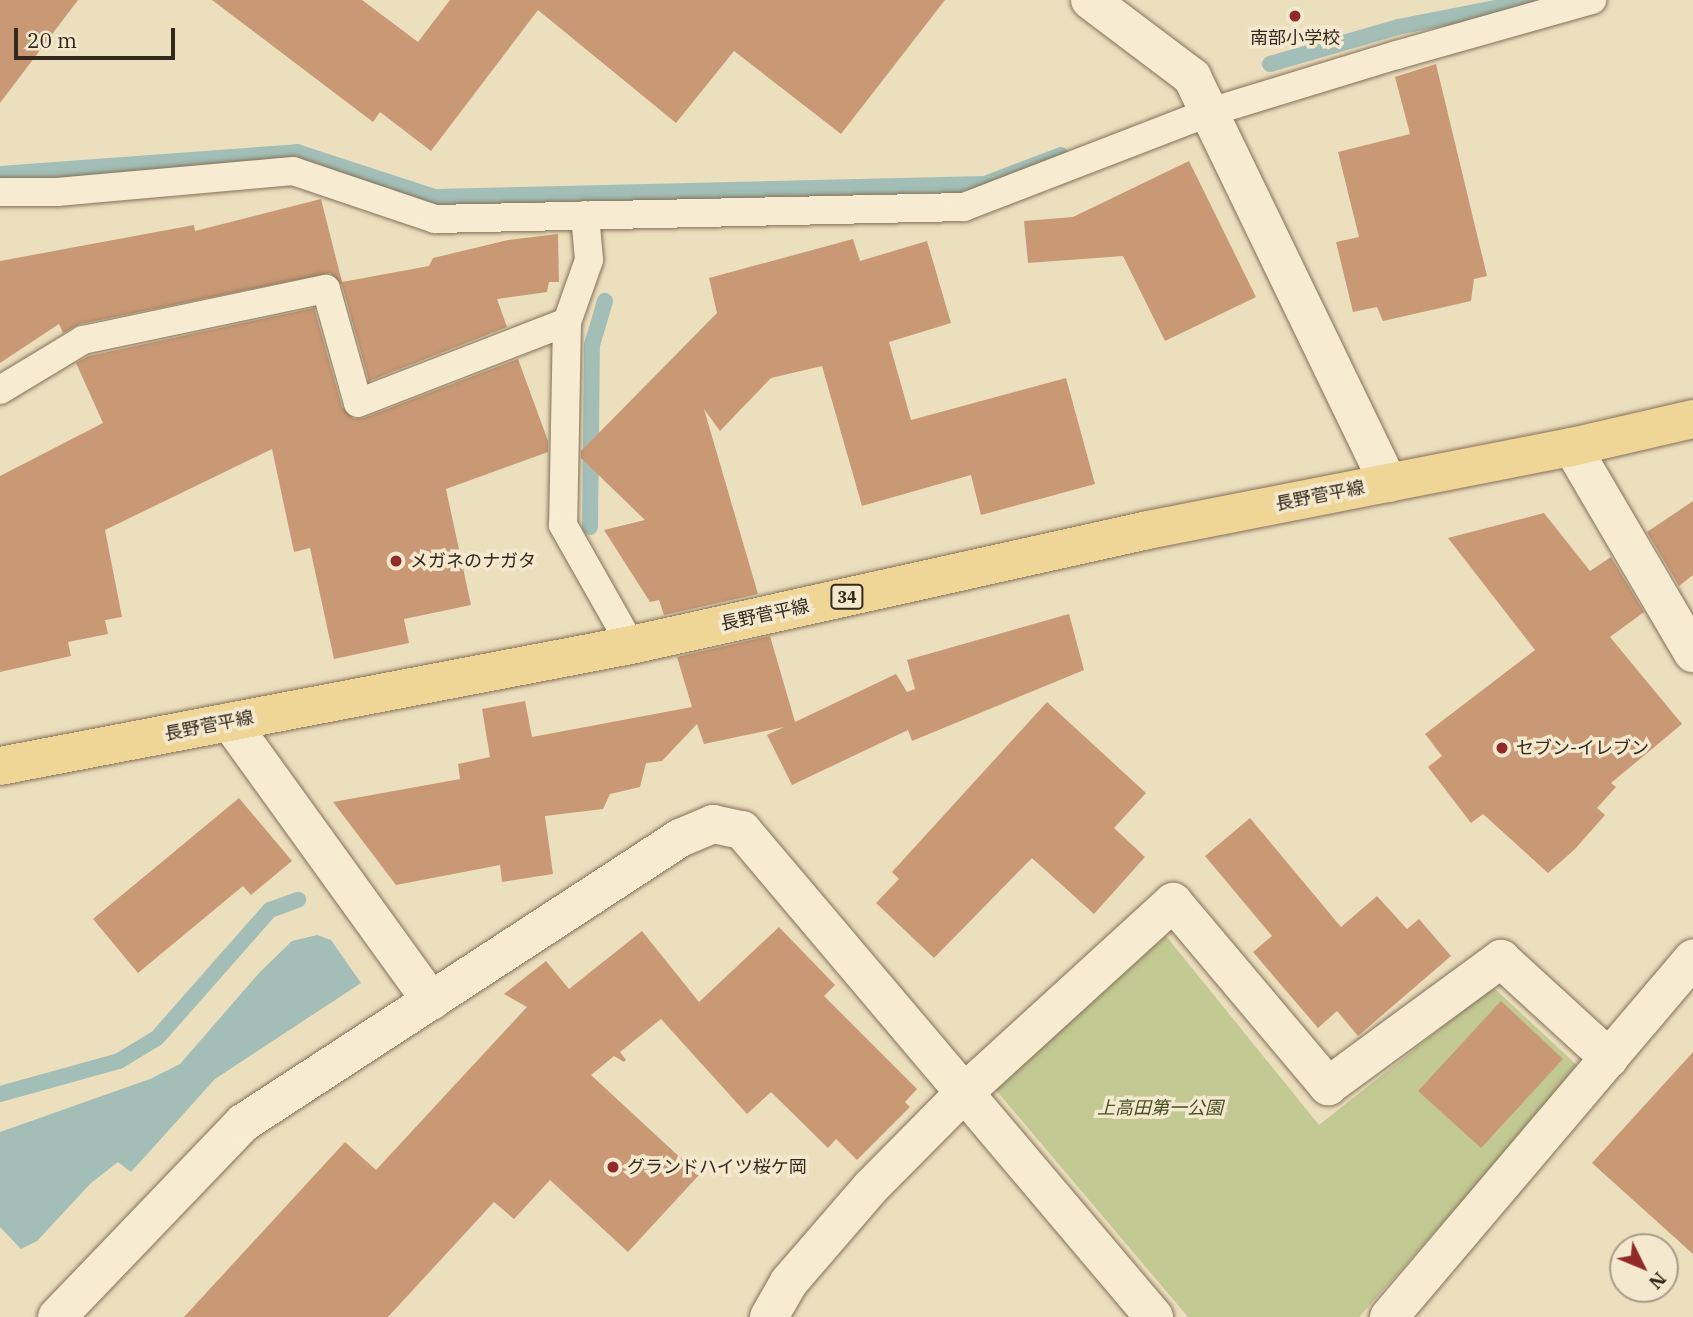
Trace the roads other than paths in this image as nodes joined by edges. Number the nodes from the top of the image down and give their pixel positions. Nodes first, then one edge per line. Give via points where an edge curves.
1 (1090, 0) edge
2 (1592, 0) edge
3 (1210, 112) junction
4 (0, 192) edge
5 (585, 215) junction
6 (567, 322) junction
7 (0, 390) edge
8 (1693, 419) edge
9 (1572, 447) junction
10 (1388, 483) junction
11 (631, 645) junction
12 (1693, 653) edge
13 (230, 722) junction
14 (0, 766) edge
15 (1693, 959) edge
16 (430, 1001) junction
17 (1609, 1058) junction
18 (965, 1092) junction
19 (57, 1317) edge
20 (769, 1317) edge
21 (1154, 1317) edge
22 (1388, 1317) edge

1 - 3 street via 1192,77
2 - 3 lane
3 - 5 lane via 964,207
3 - 10 street
4 - 5 lane via 57,192 293,171 435,219
5 - 6 lane via 589,260
6 - 7 lane via 358,403 326,289 83,340
6 - 11 lane via 563,525
8 - 9 main road, 長野菅平線 / 34
9 - 10 main road, 長野菅平線 / 34
9 - 12 street
10 - 11 main road, 長野菅平線 / 34 via 1148,530
11 - 13 main road, 長野菅平線 / 34
13 - 14 main road, 長野菅平線 / 34
13 - 16 street
15 - 17 street
16 - 18 street via 680,838 713,824 742,830
16 - 19 street via 243,1123
17 - 18 street via 1501,959 1328,1086 1173,902
17 - 22 street
18 - 20 street via 871,1187 789,1282
18 - 21 street

